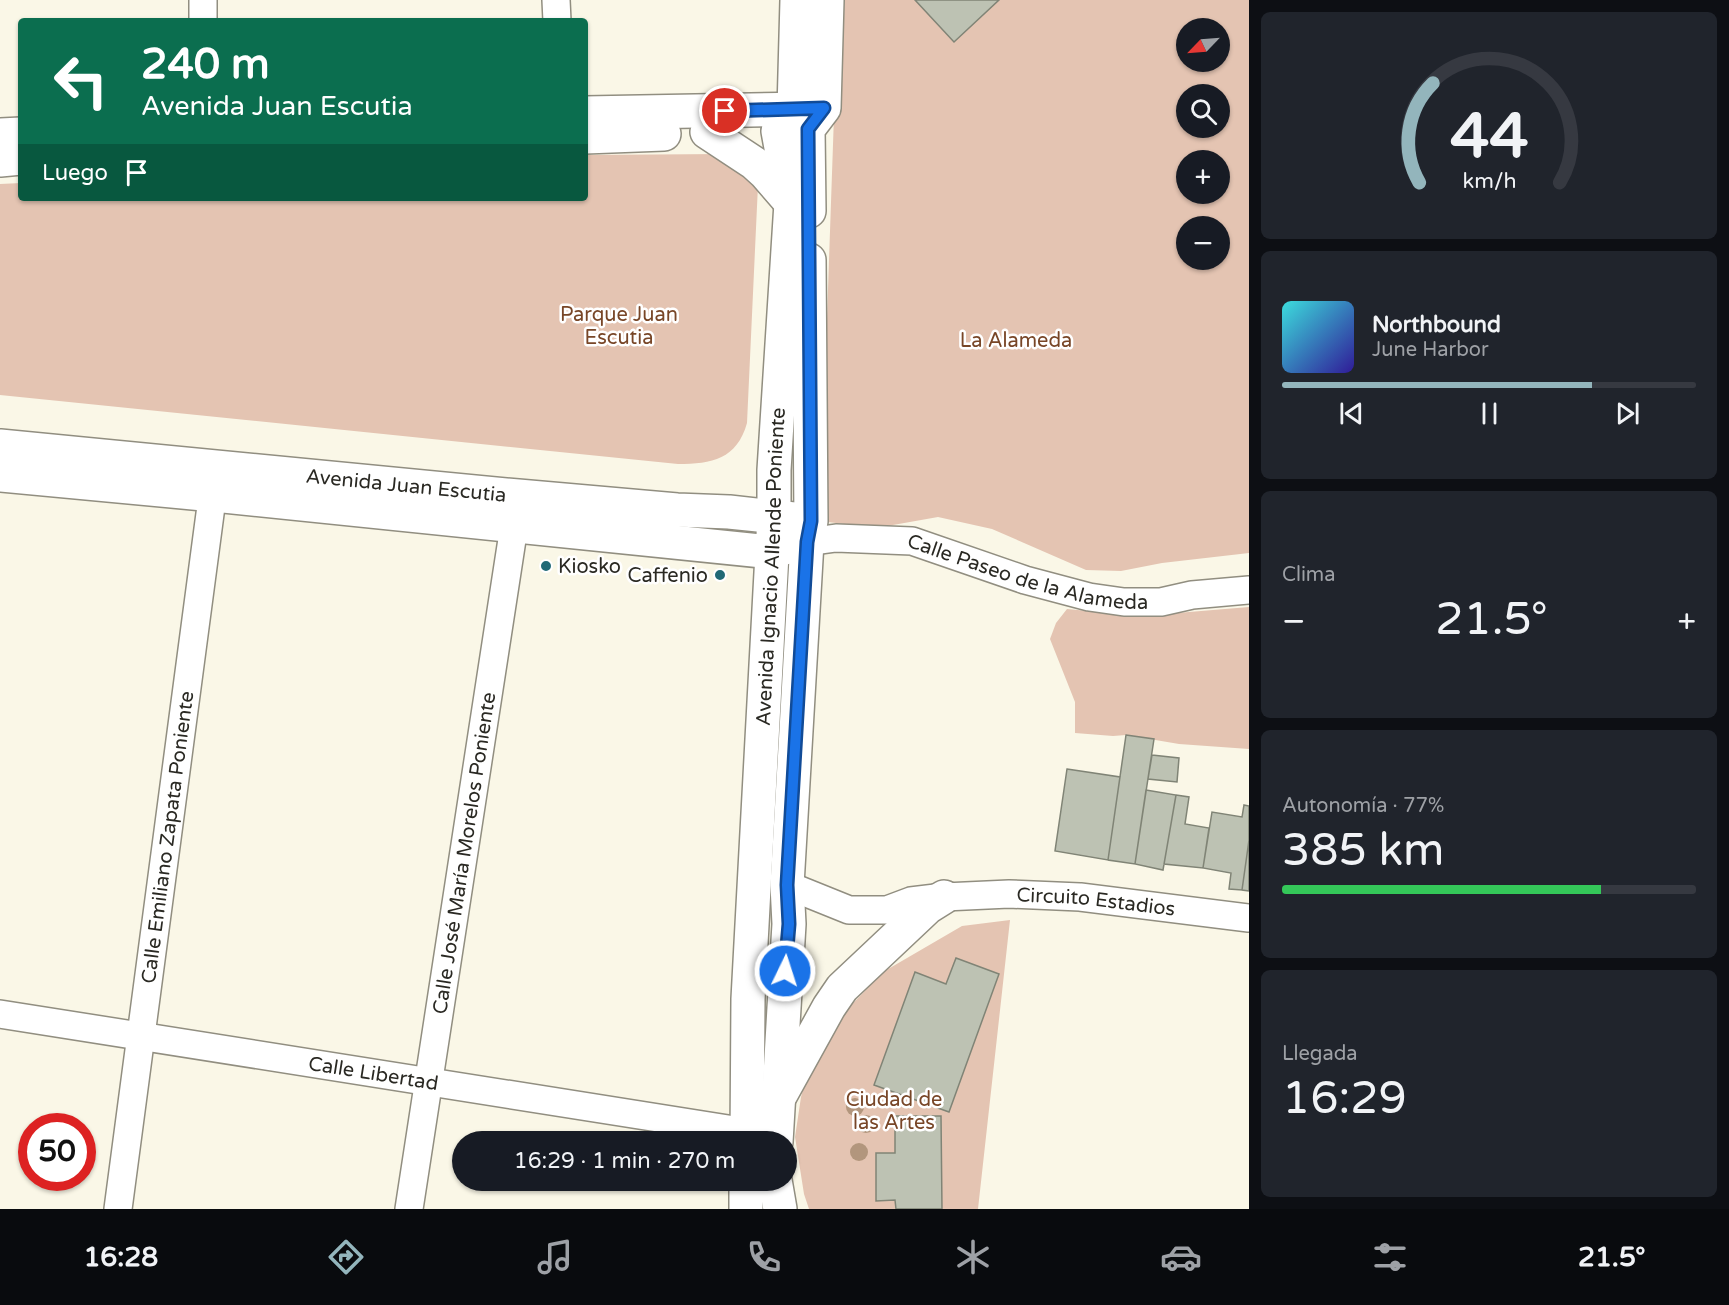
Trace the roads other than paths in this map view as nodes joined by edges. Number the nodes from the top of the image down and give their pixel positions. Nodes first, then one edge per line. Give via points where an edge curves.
1 (203, 0) edge
2 (556, 0) edge
3 (797, 0) edge
4 (827, 0) edge
5 (203, 18) edge
6 (557, 18) edge
7 (588, 113) edge
8 (801, 119) junction
9 (707, 132) junction
10 (18, 134) edge
11 (0, 135) edge
12 (588, 137) edge
13 (18, 158) edge
14 (0, 160) edge
15 (791, 203) junction
16 (0, 446) edge
17 (774, 470) junction
18 (0, 475) edge
19 (215, 480) junction
20 (517, 511) junction
21 (729, 512) junction
22 (774, 517) junction
23 (809, 531) junction
24 (771, 552) junction
25 (1249, 590) edge
26 (787, 885) junction
27 (944, 897) junction
28 (1249, 918) edge
29 (0, 1014) edge
30 (141, 1037) junction
31 (428, 1081) junction
32 (777, 1101) junction
33 (717, 1131) edge
34 (757, 1131) edge
35 (761, 1131) edge
36 (746, 1191) edge
37 (775, 1191) edge
38 (777, 1191) edge
39 (118, 1209) edge
40 (409, 1209) edge
41 (746, 1209) edge
42 (774, 1209) edge
43 (780, 1209) edge

1 - 5 street
2 - 6 street
3 - 8 main road, Avenida Ignacio Allende Poniente
4 - 8 main road, Avenida Ignacio Allende Poniente
7 - 8 main road
8 - 9 main road
8 - 15 main road, Avenida Ignacio Allende Poniente
8 - 23 main road, Avenida Ignacio Allende Poniente
9 - 12 main road
9 - 15 main road via 760,168
10 - 11 main road
13 - 14 main road
15 - 17 main road, Avenida Ignacio Allende Poniente
16 - 19 main road, Avenida Juan Escutia
17 - 21 main road via 756,492
17 - 22 main road, Avenida Ignacio Allende Poniente
18 - 19 main road, Avenida Juan Escutia
19 - 20 main road, Avenida Juan Escutia
19 - 30 street, Calle Emiliano Zapata Poniente
20 - 21 main road, Avenida Juan Escutia
20 - 24 main road, Avenida Juan Escutia
20 - 31 street, Calle José María Morelos Poniente
21 - 22 main road, Avenida Juan Escutia
22 - 23 main road, Avenida Juan Escutia
22 - 24 main road, Avenida Ignacio Allende Poniente
23 - 24 main road, Avenida Juan Escutia
23 - 25 street, Calle Paseo de la Alameda via 836,538 912,541 1025,580 1124,602 1161,602
23 - 26 main road, Avenida Ignacio Allende Poniente
24 - 34 main road, Avenida Ignacio Allende Poniente via 748,999
26 - 27 street, Circuito Estadios via 849,909 887,910 911,901
26 - 32 main road, Avenida Ignacio Allende Poniente via 789,924
27 - 28 street, Circuito Estadios via 1080,897
27 - 32 main road via 928,907 842,988
29 - 30 street, Calle Libertad
30 - 31 street, Calle Libertad
30 - 39 street, Calle Emiliano Zapata Poniente
31 - 33 street, Calle Libertad
31 - 40 street, Calle José María Morelos Poniente
32 - 35 main road, Avenida Ignacio Allende Poniente
36 - 41 main road
37 - 42 main road
38 - 43 main road

